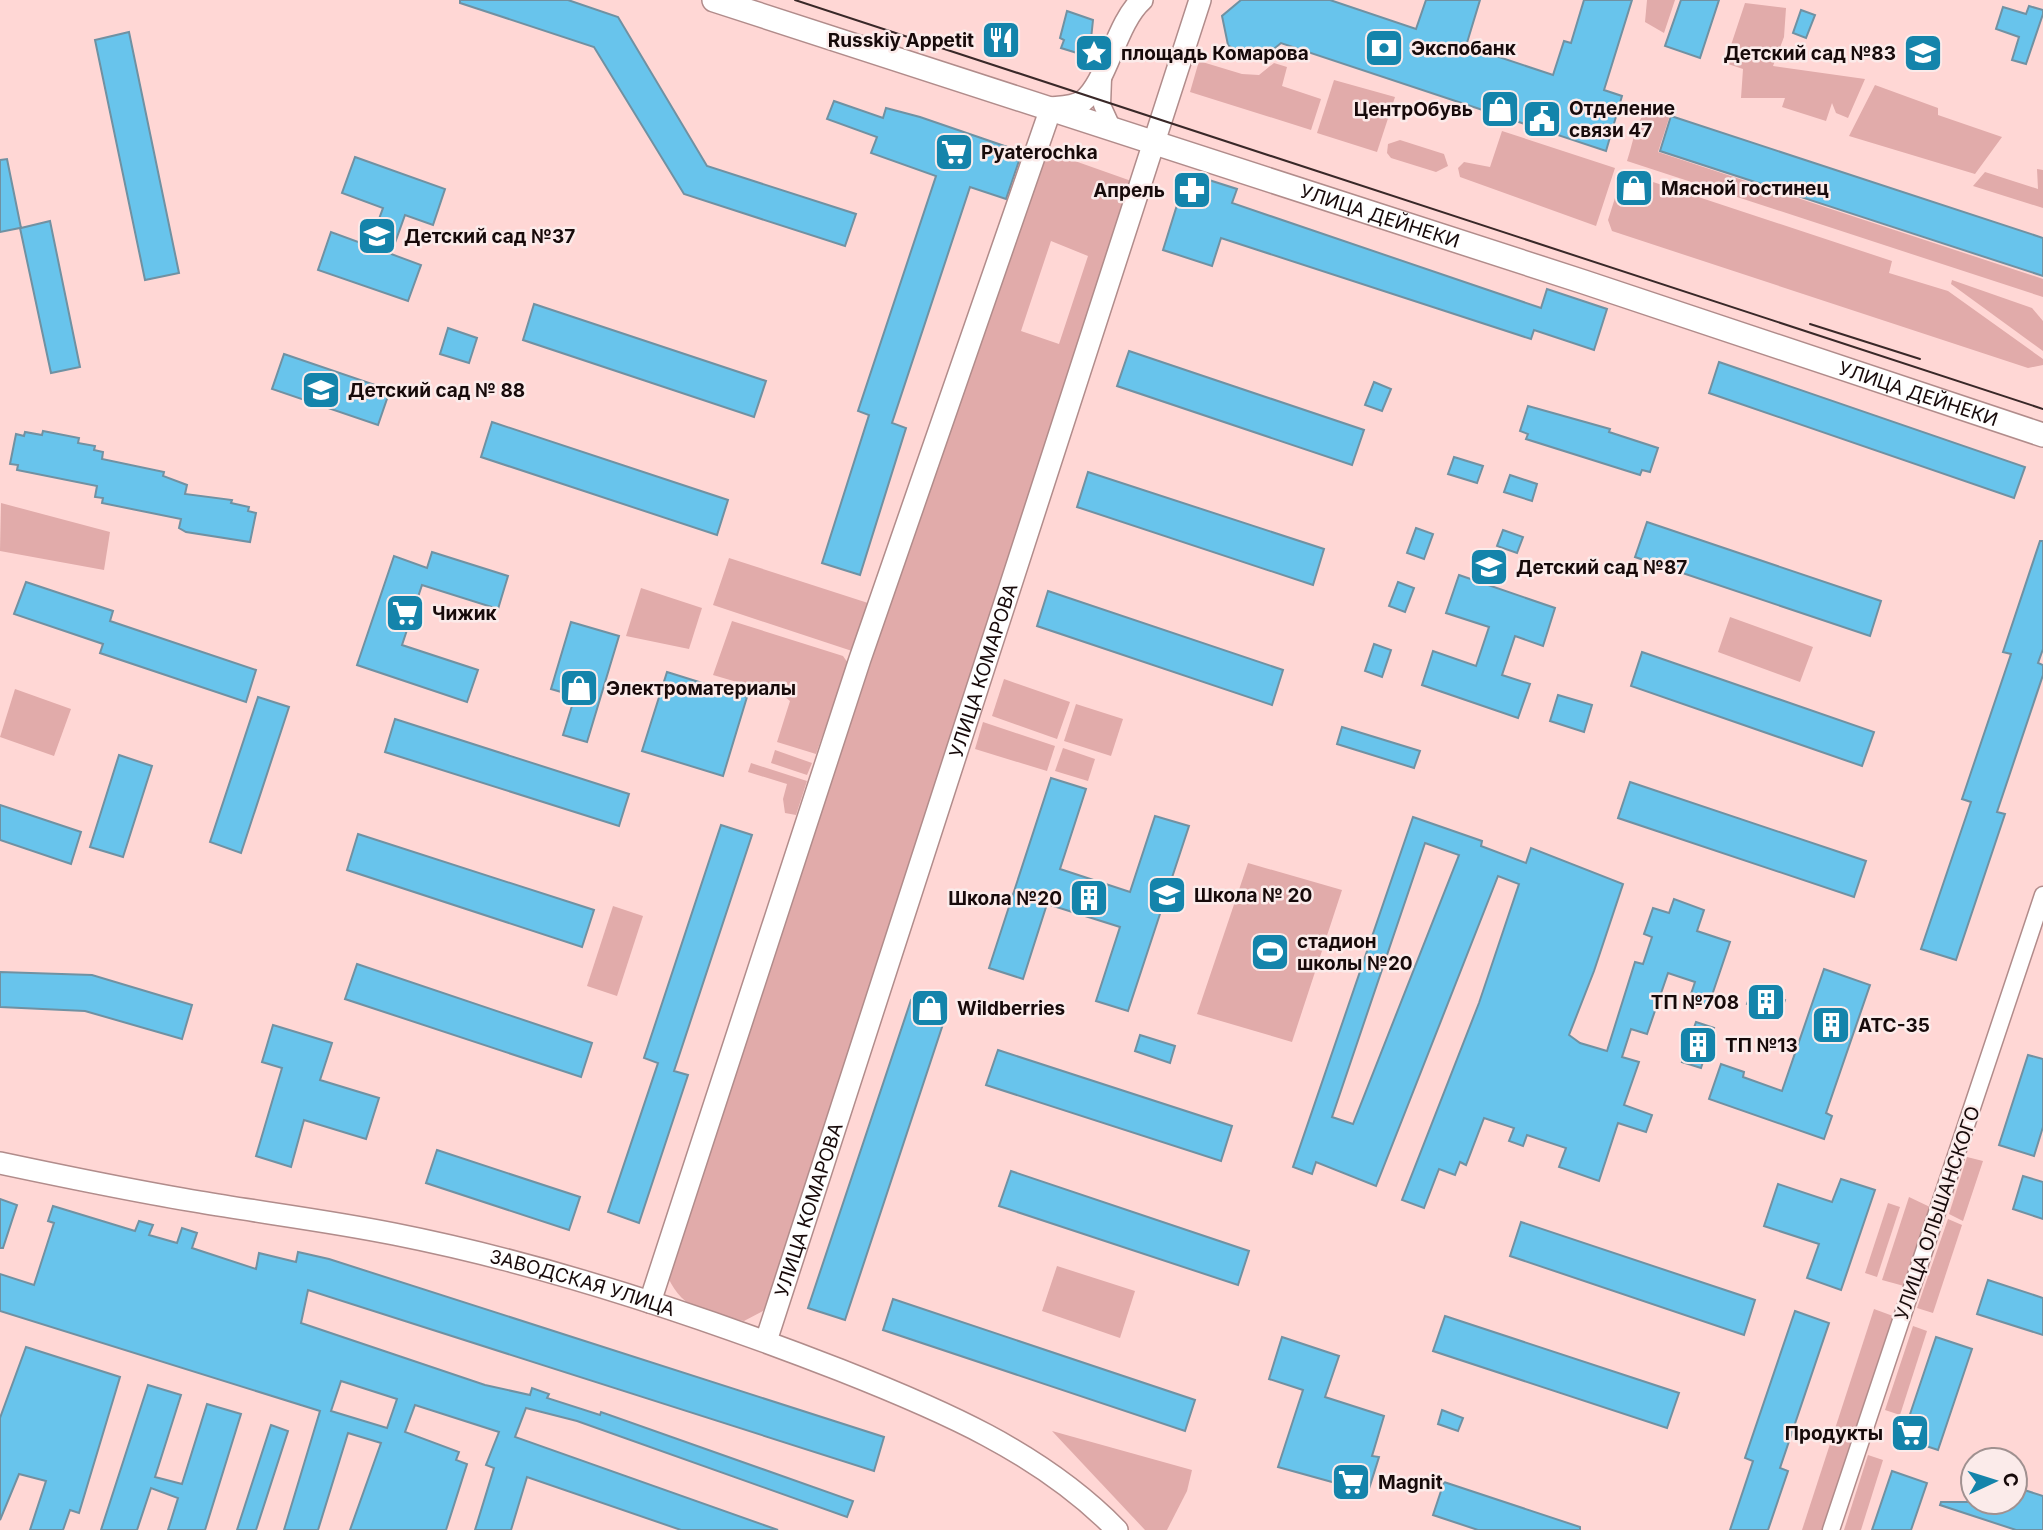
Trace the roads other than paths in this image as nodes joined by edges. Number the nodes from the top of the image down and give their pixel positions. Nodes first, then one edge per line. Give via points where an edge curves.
1 (715, 0) edge
2 (1149, 0) edge
3 (1198, 3) edge
4 (1136, 7) edge
5 (1112, 49) junction
6 (1051, 108) junction
7 (1113, 129) junction
8 (1156, 144) junction
9 (2043, 435) edge
10 (2043, 895) edge
11 (0, 1163) edge
12 (650, 1303) junction
13 (766, 1341) junction
14 (1117, 1530) edge
15 (1832, 1530) edge

1 - 6 main road, УЛИЦА ДЕЙНЕКИ
2 - 4 street
3 - 8 street, УЛИЦА КОМАРОВА
4 - 5 street
5 - 6 street via 1089,95 1075,104
5 - 7 street via 1101,97
6 - 7 main road, УЛИЦА ДЕЙНЕКИ
6 - 12 street via 860,659
7 - 8 main road, УЛИЦА ДЕЙНЕКИ
8 - 9 main road, УЛИЦА ДЕЙНЕКИ
8 - 13 street, УЛИЦА КОМАРОВА
10 - 15 street, УЛИЦА ОЛЬШАНСКОГО
11 - 12 street, ЗАВОДСКАЯ УЛИЦА via 394,1234 563,1275
12 - 13 street, ЗАВОДСКАЯ УЛИЦА
13 - 14 street, ЗАВОДСКАЯ УЛИЦА via 988,1435 1045,1470

